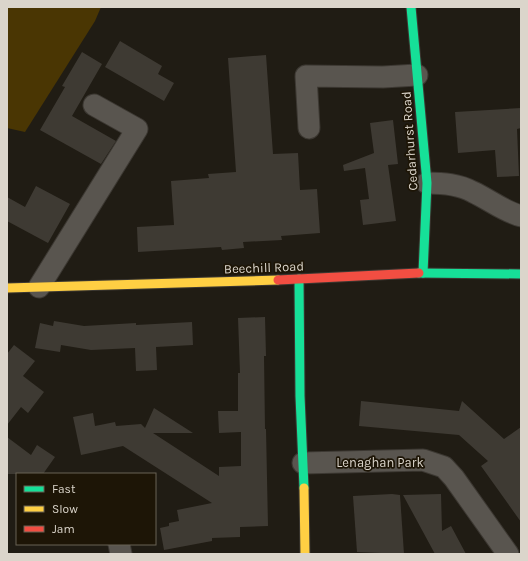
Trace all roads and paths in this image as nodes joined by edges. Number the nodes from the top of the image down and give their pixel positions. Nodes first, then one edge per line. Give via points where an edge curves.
1 (411, 7) edge
2 (417, 75) junction
3 (94, 105) dead end
4 (309, 128) dead end
5 (427, 183) junction
6 (521, 216) edge
7 (423, 273) junction
8 (521, 274) edge
9 (298, 280) junction
10 (39, 287) junction
11 (7, 288) edge
12 (303, 462) junction
13 (305, 554) edge
14 (508, 554) edge

1 - 2 street, Cedarhurst Road
2 - 4 street via 306,76
2 - 5 street, Cedarhurst Road
3 - 10 street via 137,130
5 - 6 street via 448,183 473,191
5 - 7 street, Cedarhurst Road
7 - 8 street, Beechill Road
7 - 9 street, Beechill Road
9 - 10 street, Beechill Road
9 - 12 street
10 - 11 street, Beechill Road
12 - 13 street
12 - 14 street, Lenaghan Park via 423,460 444,467

